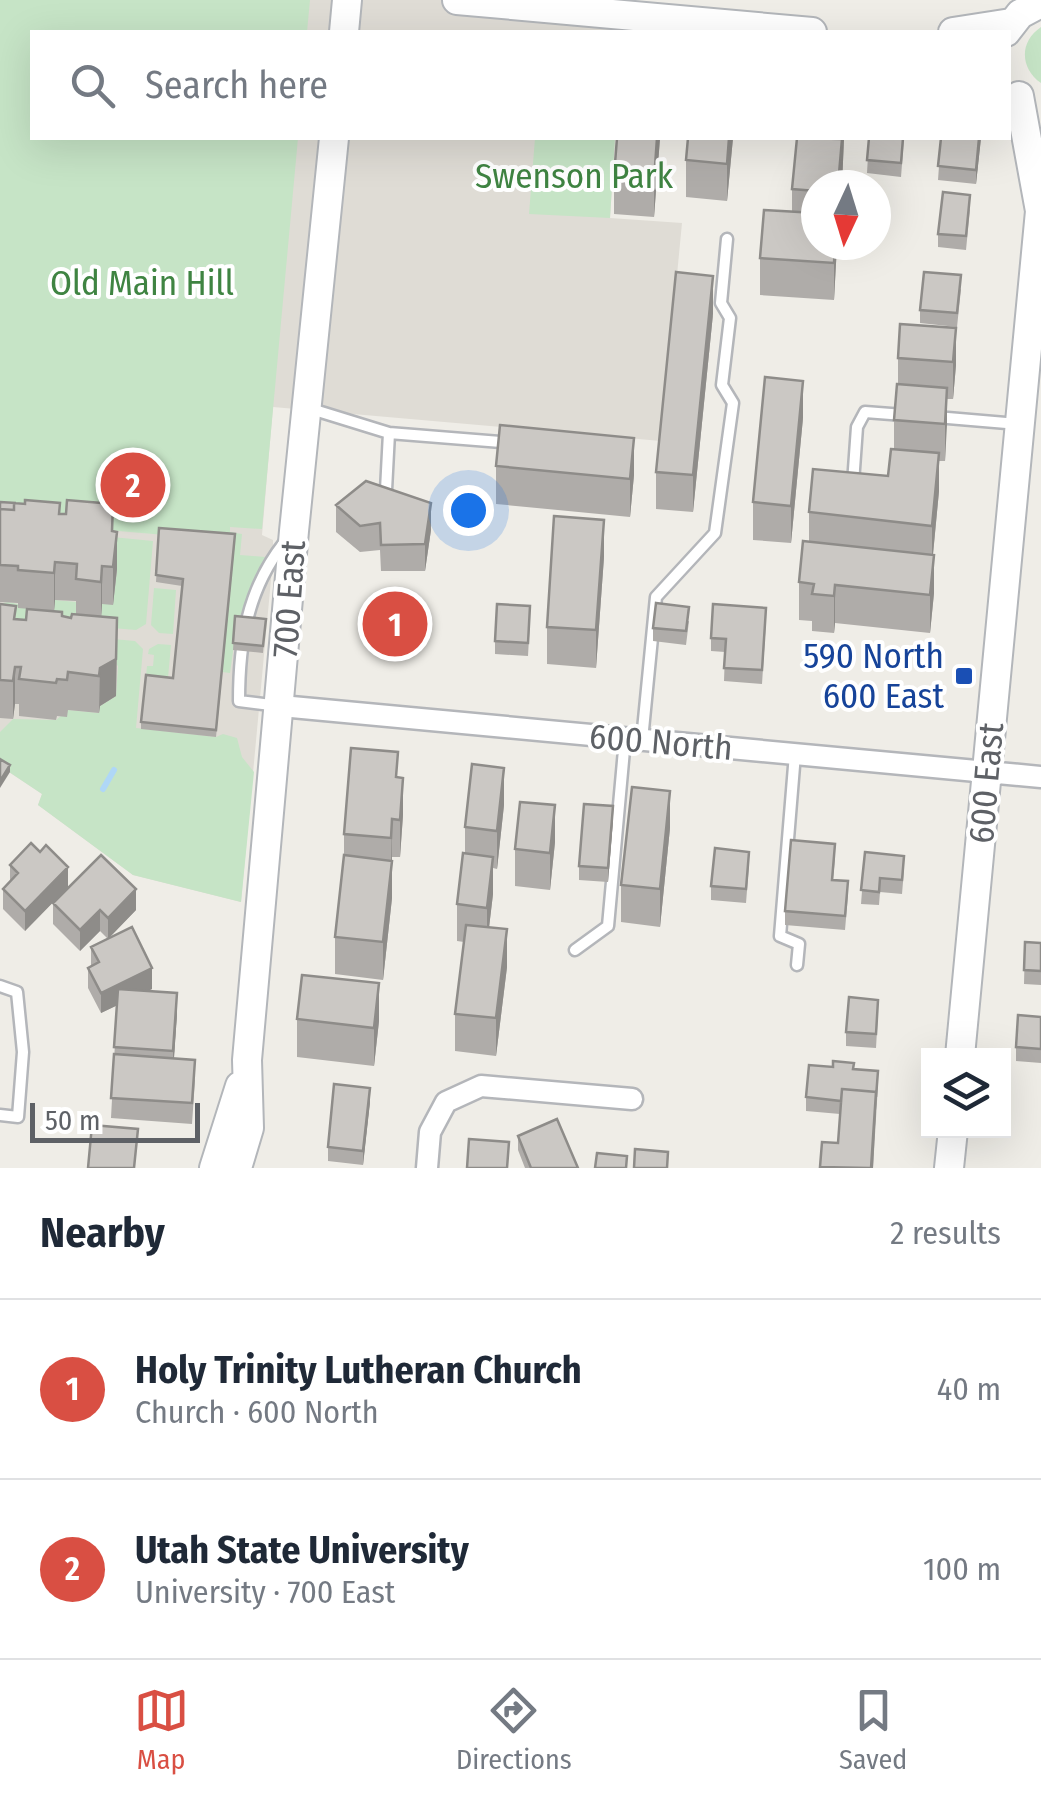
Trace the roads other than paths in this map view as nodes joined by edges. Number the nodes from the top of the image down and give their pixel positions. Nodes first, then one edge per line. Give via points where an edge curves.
1 (347, 0) edge
2 (457, 0) edge
3 (1025, 13) edge
4 (344, 30) edge
5 (790, 30) edge
6 (961, 30) edge
7 (1023, 96) edge
8 (334, 140) edge
9 (1041, 210) edge
10 (727, 239) dead end
11 (307, 408) junction
12 (1020, 424) junction
13 (390, 433) junction
14 (518, 444) edge
15 (386, 490) edge
16 (852, 495) edge
17 (294, 531) junction
18 (281, 706) junction
19 (634, 739) junction
20 (794, 754) junction
21 (987, 772) junction
22 (1041, 777) edge
23 (575, 950) dead end
24 (797, 965) dead end
25 (0, 986) edge
26 (961, 1048) edge
27 (247, 1060) junction
28 (632, 1099) dead end
29 (0, 1116) edge
30 (952, 1138) edge
31 (214, 1168) edge
32 (237, 1168) edge
33 (427, 1168) edge
34 (950, 1168) edge

1 - 4 main road
2 - 5 main road
3 - 6 main road
7 - 9 main road, 600 East
8 - 11 main road, 700 East
9 - 12 main road, 600 East
10 - 19 lane via 721,304 730,318 722,385 734,403 715,533 656,597
11 - 13 lane
11 - 17 main road, 700 East
12 - 16 lane via 864,412
12 - 21 main road, 600 East
13 - 14 lane
13 - 15 lane
17 - 18 main road, 700 East
17 - 18 lane via 273,558 242,636 239,701
18 - 19 street, 600 North
18 - 27 main road, 700 East
19 - 20 street, 600 North
19 - 23 lane via 608,926
20 - 21 street, 600 North
20 - 24 lane via 780,936 799,944
21 - 22 street, 600 North
21 - 26 main road, 600 East
25 - 29 lane via 16,992 23,1052 18,1117
27 - 31 main road, 700 East
27 - 32 main road, 700 East via 248,1128
28 - 33 street via 481,1086 446,1102 430,1132
30 - 34 main road

